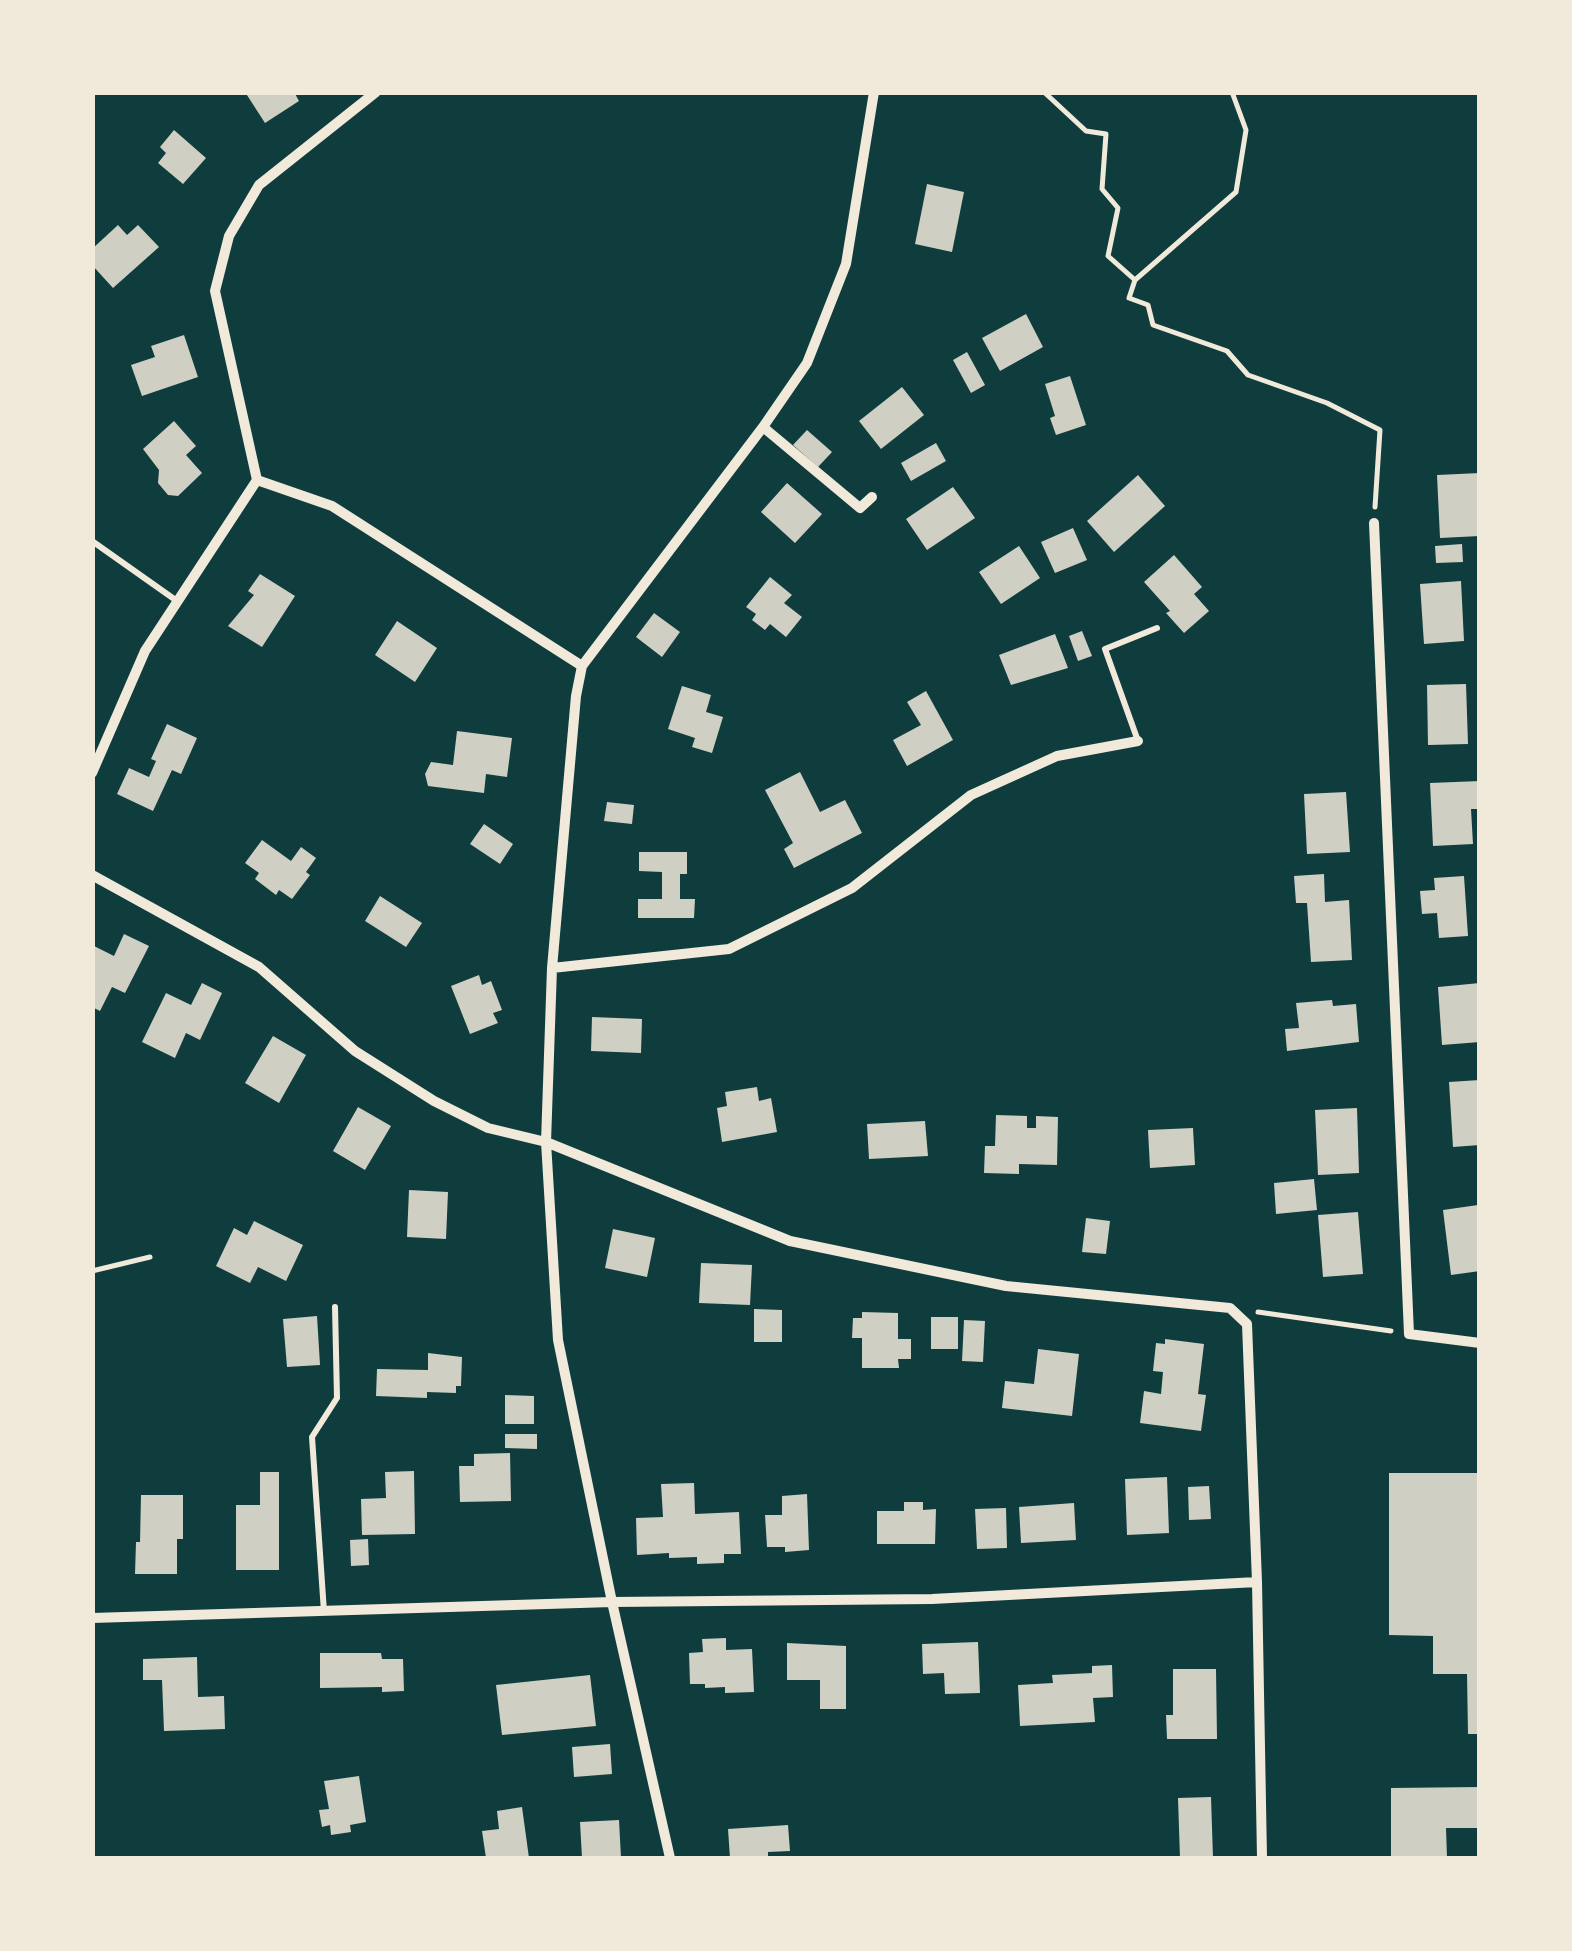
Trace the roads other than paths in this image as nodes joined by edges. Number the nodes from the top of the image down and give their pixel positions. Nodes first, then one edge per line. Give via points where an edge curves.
1 (376, 92) edge
2 (874, 92) edge
3 (763, 426) junction
4 (258, 480) junction
5 (872, 497) dead end
6 (1374, 523) road end
7 (92, 541) edge
8 (178, 602) junction
9 (1156, 628) dead end
10 (582, 666) junction
11 (1138, 741) joint
12 (92, 773) edge
13 (92, 875) edge
14 (552, 968) junction
15 (546, 1142) junction
16 (335, 1307) dead end
17 (1480, 1343) edge
18 (1257, 1582) junction
19 (612, 1602) junction
20 (324, 1612) junction
21 (92, 1618) edge
22 (670, 1858) edge
23 (1262, 1858) edge

1 - 4 street via 259,185 228,236 214,292
2 - 3 street via 846,264 807,363
3 - 5 street via 860,508
3 - 10 street
4 - 8 street
4 - 10 street via 332,506
6 - 17 street via 1409,1334
7 - 8 lane
8 - 12 street via 145,651
9 - 11 lane via 1105,649
10 - 14 street
11 - 14 street via 1058,756 971,796 852,888 729,949
13 - 15 street via 259,968 355,1051 434,1101 488,1128
14 - 15 street
15 - 18 street via 790,1241 1006,1286 1230,1308 1247,1324
15 - 19 street via 558,1340
16 - 20 lane via 337,1398 312,1437
18 - 19 street via 932,1599
18 - 23 street
19 - 20 street
19 - 22 street
20 - 21 street

